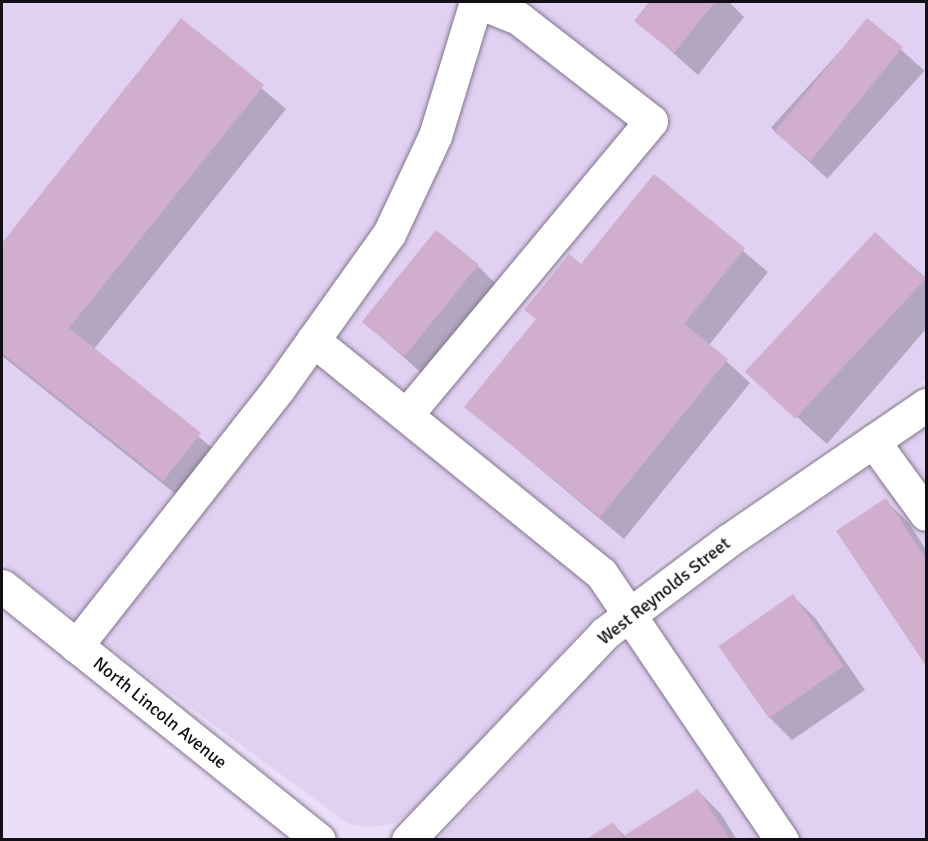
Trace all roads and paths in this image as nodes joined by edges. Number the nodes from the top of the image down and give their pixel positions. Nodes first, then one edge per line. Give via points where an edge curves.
1 (477, 2) edge
2 (313, 340) junction
3 (927, 405) edge
4 (407, 414) junction
5 (873, 441) junction
6 (927, 514) edge
7 (2, 586) edge
8 (630, 613) junction
9 (76, 646) junction
10 (319, 840) edge
11 (408, 840) edge
12 (782, 840) edge

1 - 2 street via 435,136 389,234
1 - 4 street via 518,18 651,121
2 - 4 street
2 - 9 street
3 - 5 street, West Reynolds Street
4 - 8 street via 601,573
5 - 6 street
5 - 8 street, West Reynolds Street
7 - 9 street, North Lincoln Avenue
8 - 11 street, West Reynolds Street via 575,662
8 - 12 street
9 - 10 street, North Lincoln Avenue

